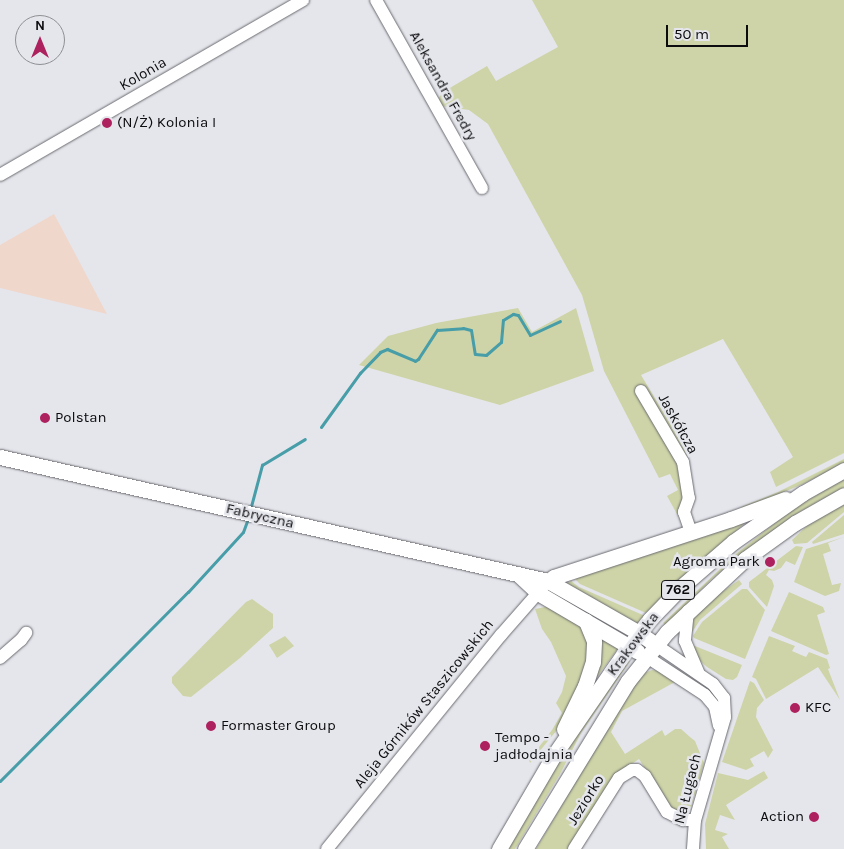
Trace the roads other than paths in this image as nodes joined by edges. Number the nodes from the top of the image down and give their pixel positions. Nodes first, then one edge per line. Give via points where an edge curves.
1 (303, 0) edge
2 (376, 0) edge
3 (0, 175) edge
4 (482, 188) dead end
5 (640, 391) dead end
6 (0, 457) edge
7 (844, 470) edge
8 (803, 493) junction
9 (844, 495) edge
10 (691, 532) junction
11 (543, 587) junction
12 (688, 610) junction
13 (586, 621) junction
14 (26, 633) dead end
15 (639, 633) junction
16 (629, 646) junction
17 (651, 651) junction
18 (0, 658) edge
19 (699, 675) junction
20 (718, 736) junction
21 (554, 755) junction
22 (695, 820) junction
23 (326, 849) edge
24 (498, 849) edge
25 (525, 849) edge
26 (574, 849) edge
27 (694, 849) edge

1 - 3 street, Kolonia
2 - 4 street, Aleksandra Fredry
5 - 10 street, Jaskółcza via 683,462 689,498 684,512
6 - 11 main road, Fabryczna via 520,575
7 - 8 main road, Krakowska / 762
8 - 10 main road
8 - 15 main road, Krakowska / 762 via 719,553 671,597
9 - 12 main road, Krakowska / 762 via 768,542
10 - 11 main road via 554,576
11 - 13 main road, Fabryczna
11 - 15 main road, Fabryczna
11 - 23 street, Aleja Górników Staszicowskich
12 - 17 main road, Krakowska / 762
12 - 19 street, Na Ługach via 684,641
13 - 16 main road, Fabryczna
13 - 21 main road via 594,641 593,662
14 - 18 street
15 - 16 main road, Krakowska / 762
15 - 17 main road, Fabryczna
16 - 17 main road, Fabryczna
16 - 21 main road, Krakowska / 762
17 - 19 street, Na Ługach
17 - 20 street, Na Ługach via 712,702 719,722
17 - 25 main road, Krakowska / 762 via 592,738
19 - 20 street, Na Ługach via 713,684 724,698 725,717
20 - 22 street, Na Ługach
21 - 24 main road, Krakowska / 762
22 - 26 street, Jeziorko via 678,818 667,812 645,776 632,770 619,778
22 - 27 street, Na Ługach

